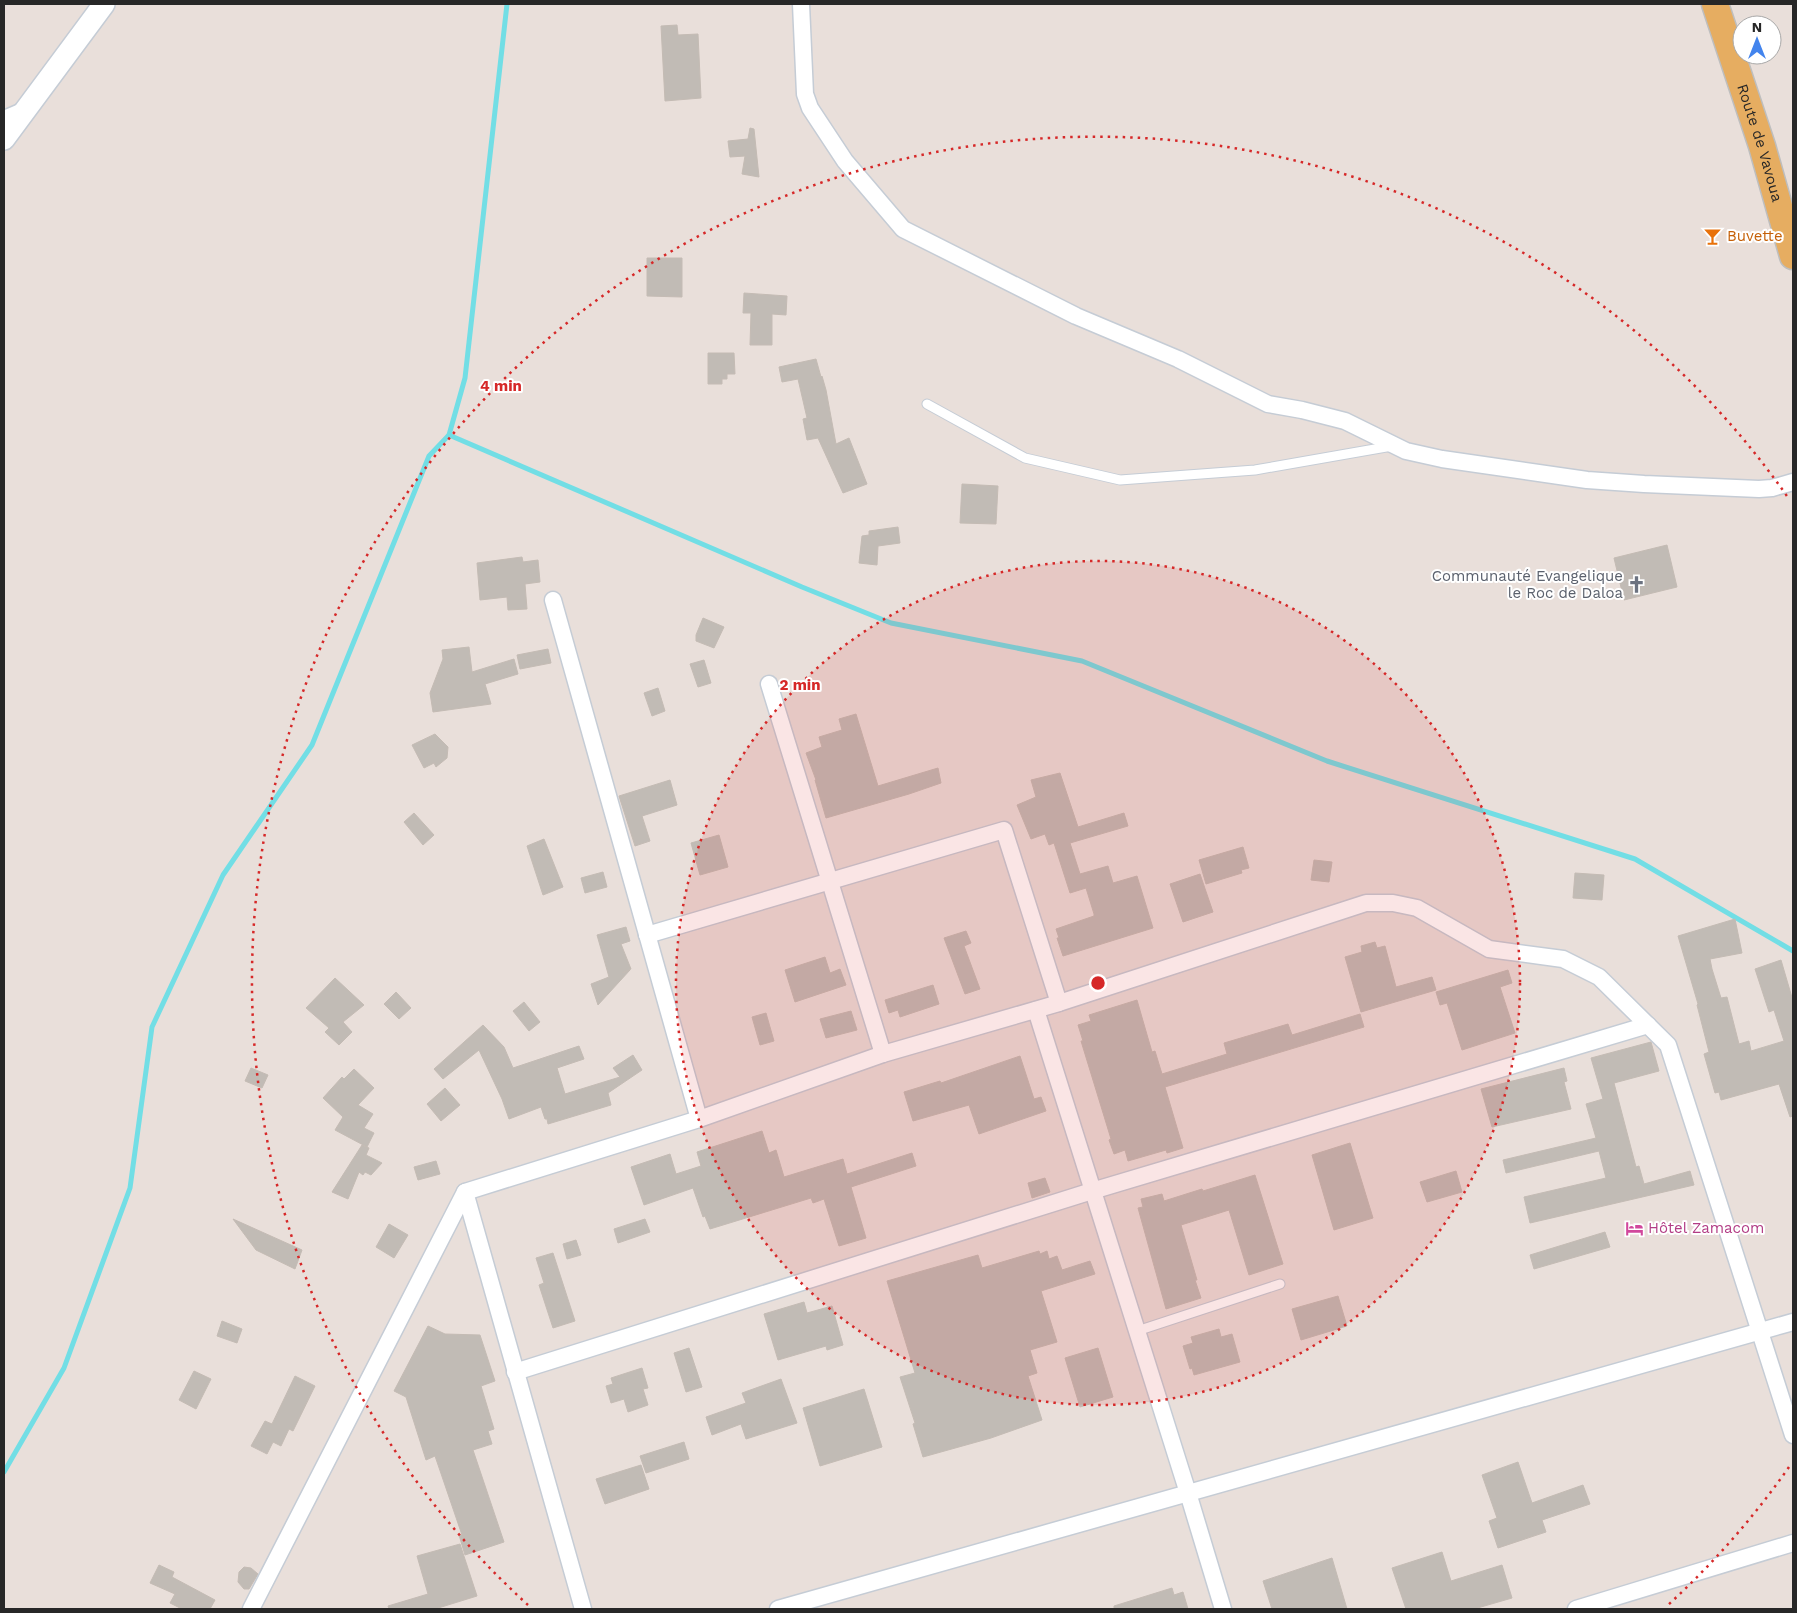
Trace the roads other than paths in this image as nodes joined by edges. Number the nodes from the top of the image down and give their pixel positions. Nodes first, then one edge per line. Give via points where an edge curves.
1 (104, 4) edge
2 (801, 4) edge
3 (1715, 4) edge
4 (25, 110) junction
5 (4, 119) edge
6 (4, 139) edge
7 (1793, 256) edge
8 (927, 404) dead end
9 (1395, 445) junction
10 (1793, 482) edge
11 (553, 600) dead end
12 (770, 684) dead end
13 (831, 881) junction
14 (647, 936) junction
15 (1058, 1003) junction
16 (1036, 1010) junction
17 (1648, 1025) junction
18 (882, 1054) junction
19 (699, 1119) junction
20 (465, 1192) junction
21 (1092, 1192) junction
22 (1280, 1284) dead end
23 (1793, 1322) edge
24 (1137, 1331) junction
25 (1760, 1332) junction
26 (516, 1372) junction
27 (1793, 1436) edge
28 (1188, 1493) junction
29 (1793, 1543) edge
30 (251, 1609) edge
31 (582, 1609) edge
32 (778, 1609) edge
33 (1223, 1609) edge
34 (1576, 1609) edge

1 - 4 street
2 - 9 street via 805,94 810,108 845,161 903,228 1076,316 1178,359 1268,404 1345,421
3 - 7 main road, Route de Vavoua via 1762,146
4 - 5 street
4 - 6 street
8 - 9 lane via 1025,458 1120,480 1255,470
9 - 10 street via 1406,451 1442,458 1587,480 1759,489
11 - 14 street
12 - 13 street
13 - 14 street
13 - 15 street via 1004,830
13 - 18 street
14 - 19 street
15 - 16 street
15 - 17 street via 1366,903 1393,903 1417,908 1488,949 1563,959 1599,977
16 - 18 street
16 - 21 street
17 - 21 street
17 - 25 street via 1668,1045
18 - 19 street
19 - 20 street
20 - 26 street
20 - 30 street
21 - 24 street
21 - 26 street
22 - 24 lane
23 - 25 street
24 - 28 street
25 - 27 street
25 - 28 street
26 - 31 street
28 - 32 street
28 - 33 street
29 - 34 street

